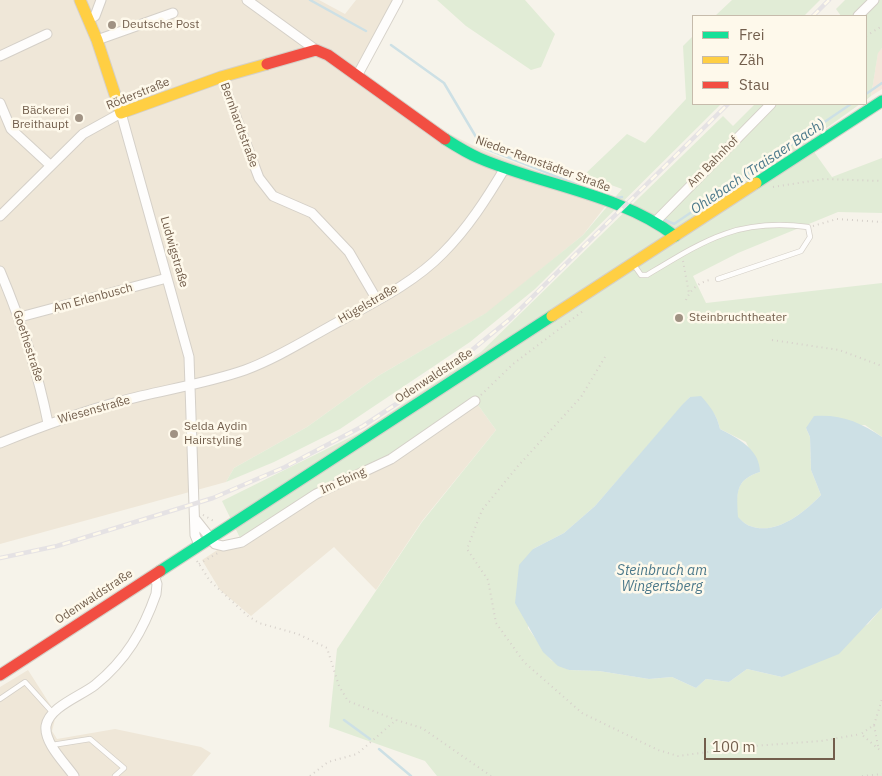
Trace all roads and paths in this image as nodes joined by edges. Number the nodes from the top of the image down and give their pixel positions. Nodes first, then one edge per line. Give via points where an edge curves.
1 (80, 0) edge
2 (101, 0) edge
3 (247, 0) edge
4 (398, 0) edge
5 (874, 0) edge
6 (173, 13) dead end
7 (859, 15) edge
8 (88, 19) junction
9 (882, 26) edge
10 (47, 34) dead end
11 (867, 35) edge
12 (97, 40) junction
13 (316, 50) junction
14 (0, 56) edge
15 (357, 76) junction
16 (221, 77) junction
17 (882, 101) edge
18 (0, 103) edge
19 (770, 105) edge
20 (121, 113) junction
21 (50, 166) junction
22 (505, 168) junction
23 (882, 180) edge
24 (767, 188) dead end
25 (0, 216) edge
26 (656, 221) junction
27 (882, 222) edge
28 (808, 227) junction
29 (675, 236) junction
30 (633, 264) junction
31 (684, 266) dead end
32 (0, 271) edge
33 (167, 278) junction
34 (718, 279) joint
35 (689, 293) junction
36 (377, 300) junction
37 (686, 300) dead end
38 (589, 306) dead end
39 (20, 317) junction
40 (772, 340) dead end
41 (605, 357) dead end
42 (882, 366) edge
43 (191, 386) junction
44 (475, 401) joint
45 (48, 423) junction
46 (0, 443) edge
47 (200, 545) junction
48 (154, 575) junction
49 (0, 675) edge
50 (0, 699) edge
51 (882, 699) edge
52 (53, 713) junction
53 (396, 720) junction
54 (874, 726) junction
55 (861, 734) junction
56 (52, 745) junction
57 (878, 746) junction
58 (882, 752) edge
59 (882, 774) edge
60 (74, 776) edge
61 (115, 776) edge
62 (310, 776) edge
63 (491, 776) edge
64 (862, 776) edge

1 - 8 main road, Ludwigstraße
2 - 8 street via 94,16
3 - 13 street, Nieder-Ramstädter Straße
4 - 15 street
5 - 7 street
6 - 12 street
8 - 12 main road, Ludwigstraße
9 - 11 path
10 - 14 street
12 - 20 main road, Ludwigstraße
13 - 15 main road, Nieder-Ramstädter Straße
13 - 16 main road, Röderstraße
15 - 22 main road, Nieder-Ramstädter Straße via 438,136 478,158
16 - 20 main road, Röderstraße
16 - 36 street, Bernhardtstraße via 259,178 274,196 312,213 349,252
17 - 29 main road, Odenwaldstraße
18 - 21 street via 11,129
19 - 26 street, Am Bahnhof
20 - 21 street, Röderstraße via 83,134
20 - 33 street, Ludwigstraße
21 - 25 street, Röderstraße
22 - 26 main road, Nieder-Ramstädter Straße
22 - 36 street, Hügelstraße via 478,212 443,253 417,275
23 - 24 path via 824,179
26 - 29 main road, Nieder-Ramstädter Straße
27 - 28 path via 837,219
28 - 30 lane via 779,223 731,231 697,246 647,276 641,275
28 - 34 lane via 810,237 801,251
29 - 30 main road, Odenwaldstraße
30 - 47 main road, Odenwaldstraße
31 - 35 path
32 - 39 street, Goethestraße
33 - 39 street, Am Erlenbusch
33 - 43 street, Ludwigstraße via 189,356
34 - 35 path via 704,281
35 - 37 path
36 - 43 street, Hügelstraße via 285,352 246,370
38 - 44 path via 513,364
39 - 45 street, Goethestraße via 37,369
40 - 42 path via 839,350
41 - 55 path via 581,397 482,510 467,549 488,580 496,623 524,662 582,713 658,750 678,756
43 - 45 street, Wiesenstraße via 122,401
43 - 47 street, Ludwigstraße via 195,535
44 - 47 street, Im Ebing via 391,460 316,494 242,542 222,546
45 - 46 street, Wiesenstraße
47 - 48 main road, Odenwaldstraße
47 - 53 path via 210,581 248,616 327,648 339,686 348,701
48 - 49 main road, Odenwaldstraße
48 - 52 street via 156,594 129,652 95,685
50 - 52 lane via 25,682
51 - 54 path
52 - 56 street via 46,726
53 - 62 path via 357,754 328,762
53 - 63 path via 422,728
54 - 55 path
54 - 57 path
55 - 57 path
56 - 60 street
56 - 61 lane via 90,739 124,768
57 - 58 path
59 - 64 path

